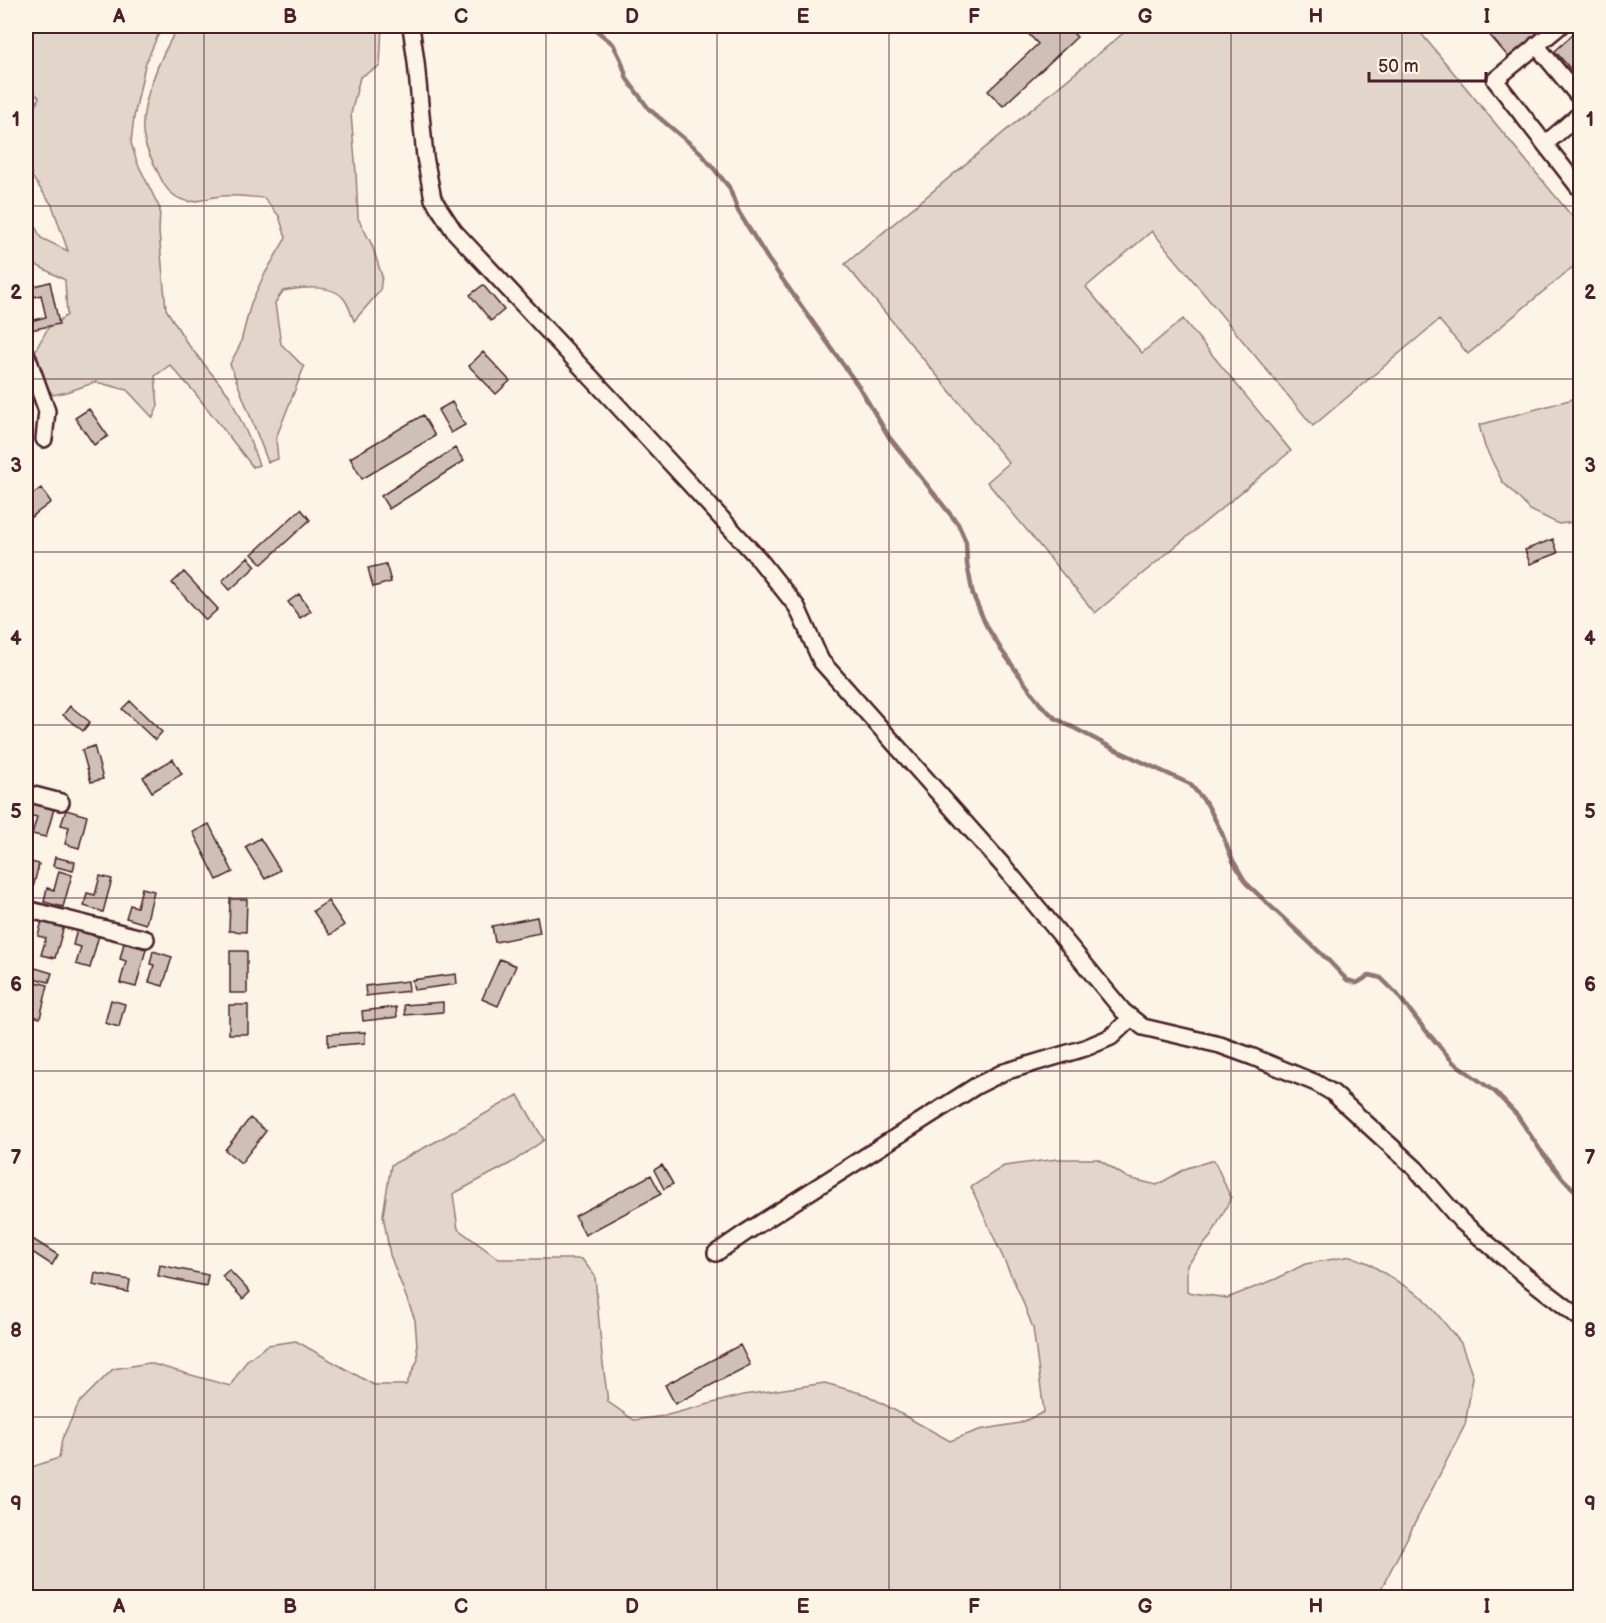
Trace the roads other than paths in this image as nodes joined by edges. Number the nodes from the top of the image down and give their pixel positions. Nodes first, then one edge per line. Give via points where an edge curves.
1 (411, 26) edge
2 (1560, 26) edge
3 (1536, 45) junction
4 (1581, 98) edge
5 (1581, 114) edge
6 (1545, 144) junction
7 (1581, 189) edge
8 (26, 353) edge
9 (44, 439) dead end
10 (26, 793) edge
11 (61, 802) dead end
12 (26, 909) edge
13 (146, 939) dead end
14 (1131, 1018) junction
15 (716, 1253) dead end
16 (1581, 1318) edge

1 - 14 street via 433,199 454,231 758,558 797,607 821,661 1006,869 1106,993
2 - 3 street
3 - 4 street
3 - 6 street via 1495,80
5 - 6 street
6 - 7 street
8 - 9 street via 47,411
10 - 11 street
12 - 13 street
14 - 15 street via 1111,1037 1004,1072 976,1086
14 - 16 street via 1143,1027 1253,1057 1332,1093 1416,1169 1461,1221

